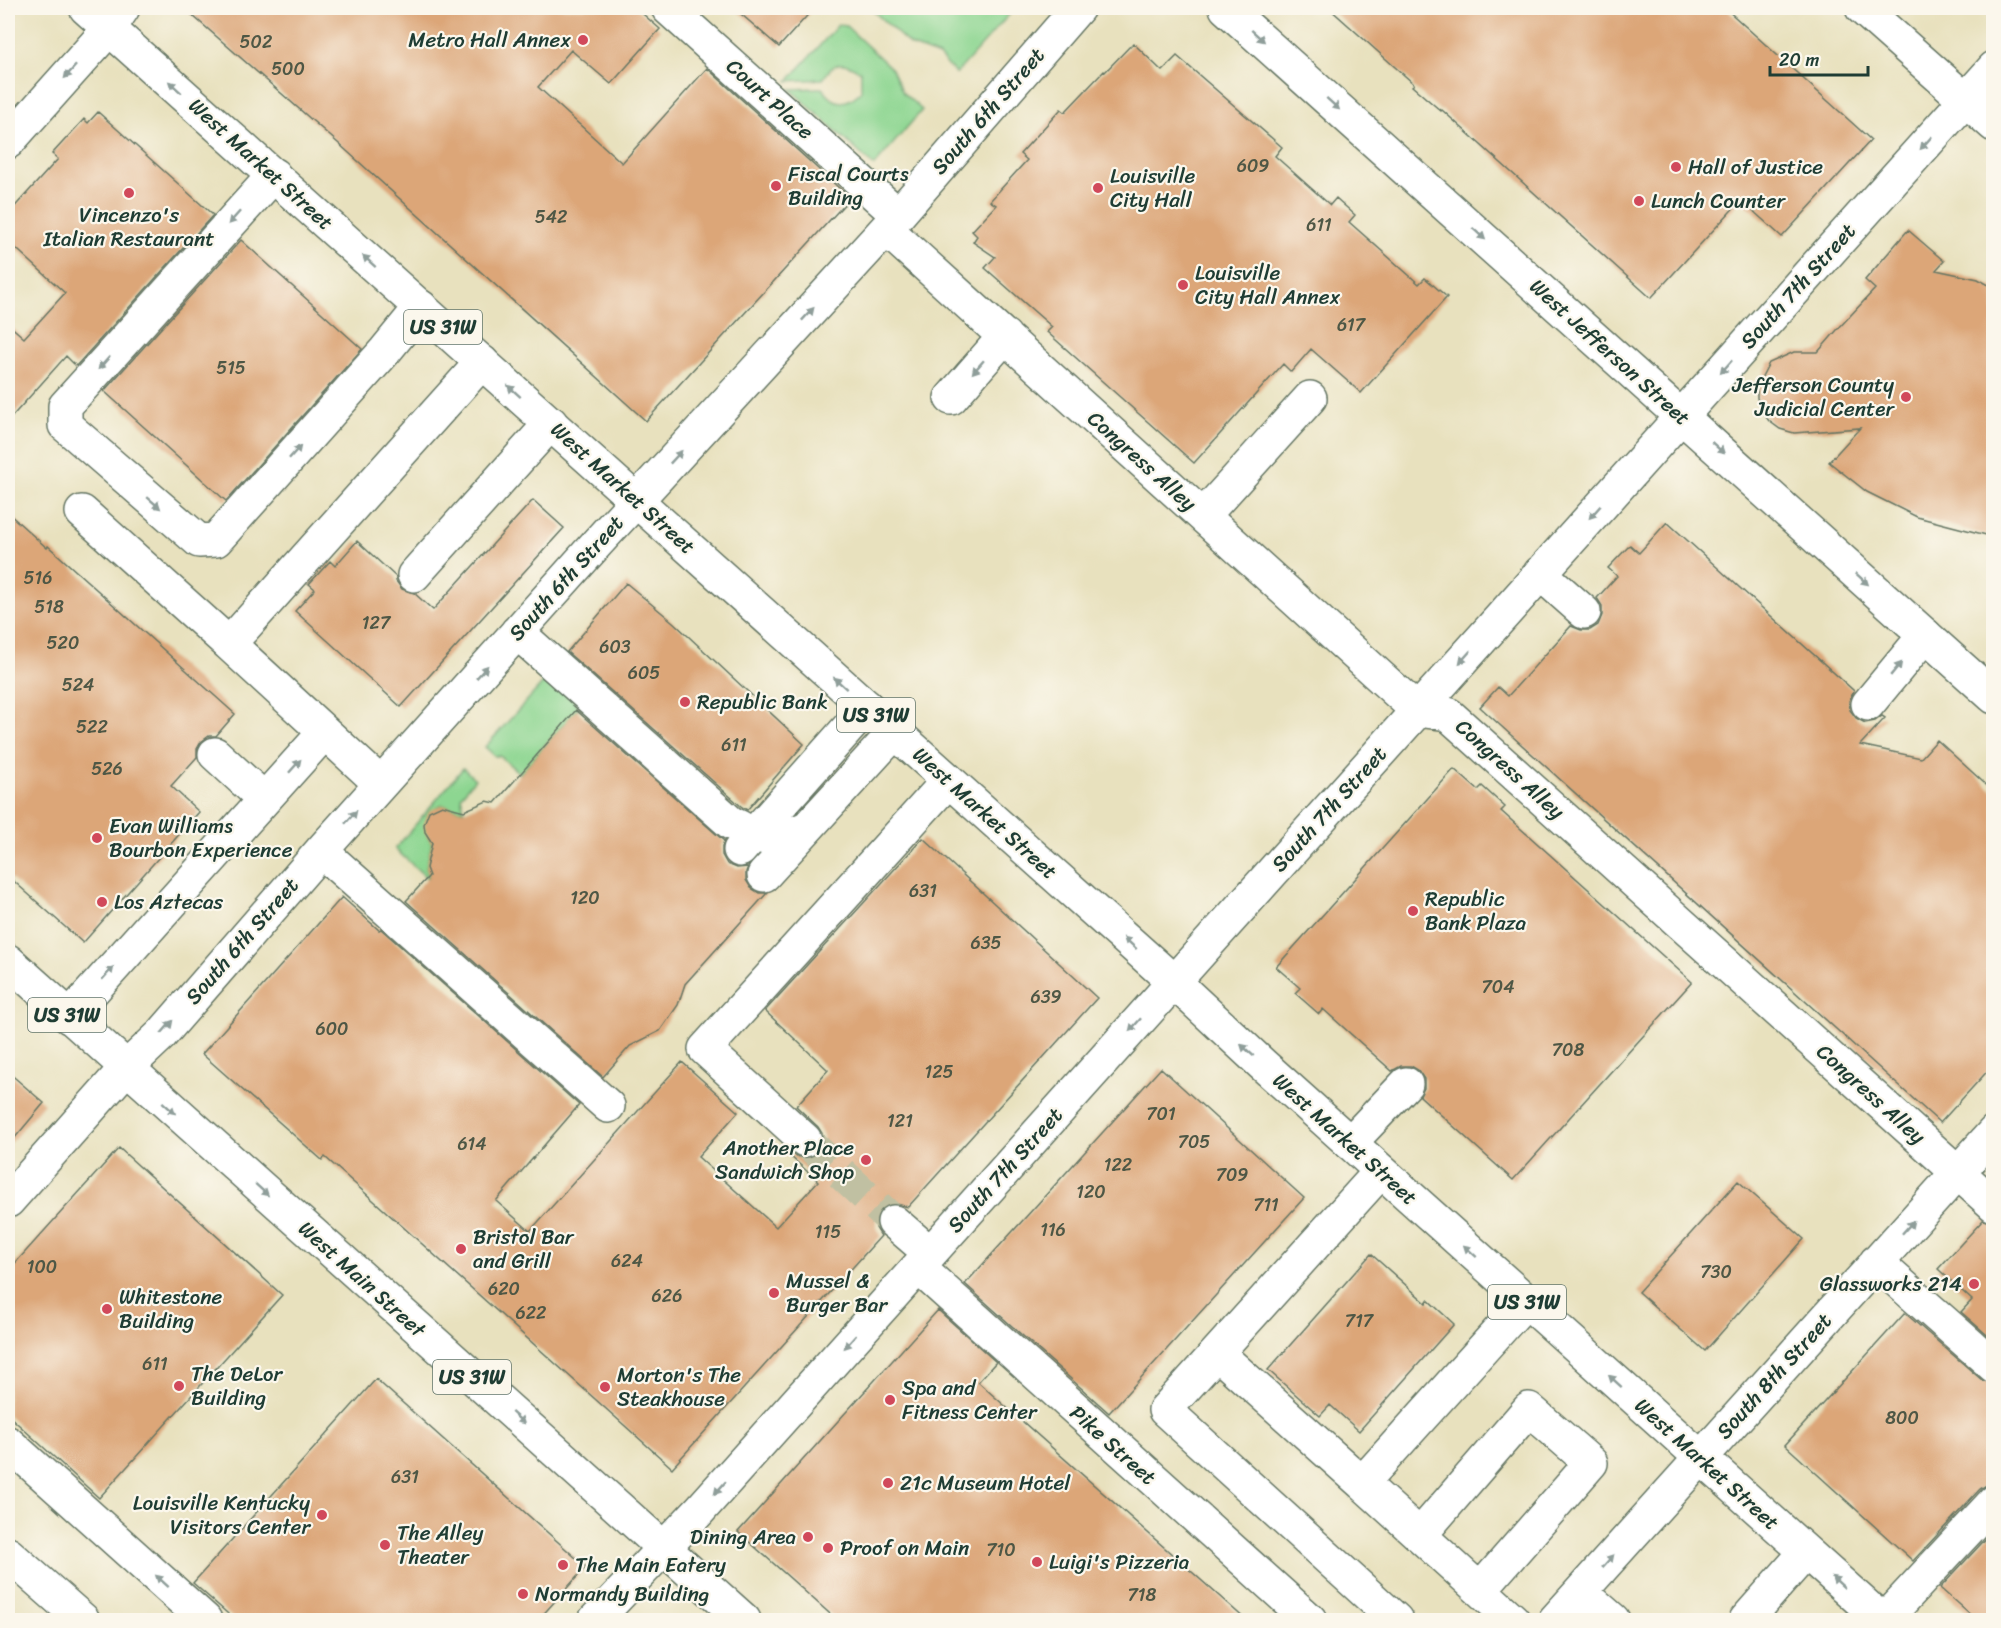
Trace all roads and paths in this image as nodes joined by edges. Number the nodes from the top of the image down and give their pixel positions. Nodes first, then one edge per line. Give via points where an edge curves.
1 (668, 8) edge
2 (1078, 8) edge
3 (1226, 8) edge
4 (1862, 8) edge
5 (106, 15) edge
6 (1994, 68) edge
7 (1965, 100) junction
8 (1994, 125) edge
9 (8, 142) edge
10 (274, 175) junction
11 (892, 222) junction
12 (421, 307) junction
13 (1013, 344) junction
14 (482, 362) junction
15 (1310, 398) dead end
16 (959, 405) dead end
17 (1682, 416) junction
18 (551, 423) junction
19 (636, 500) junction
20 (81, 512) dead end
21 (1203, 516) junction
22 (1540, 573) junction
23 (414, 575) dead end
24 (1584, 612) dead end
25 (517, 632) junction
26 (1925, 635) junction
27 (229, 644) junction
28 (1994, 697) edge
29 (1868, 704) dead end
30 (867, 707) junction
31 (1417, 710) junction
32 (324, 732) junction
33 (895, 732) junction
34 (215, 754) dead end
35 (948, 781) junction
36 (381, 784) junction
37 (264, 799) junction
38 (808, 827) junction
39 (747, 843) junction
40 (321, 851) junction
41 (764, 875) dead end
42 (8, 961) edge
43 (1174, 982) junction
44 (69, 1017) junction
45 (126, 1068) junction
46 (1406, 1084) dead end
47 (609, 1106) dead end
48 (1994, 1132) edge
49 (805, 1140) tunnel mouth
50 (1350, 1143) junction
51 (1381, 1171) junction
52 (1957, 1172) junction
53 (8, 1201) edge
54 (1994, 1205) edge
55 (894, 1222) tunnel mouth
56 (924, 1260) junction
57 (1876, 1262) junction
58 (1526, 1301) junction
59 (1217, 1353) junction
60 (1994, 1366) edge
61 (8, 1443) edge
62 (1701, 1458) junction
63 (1362, 1483) junction
64 (1994, 1502) edge
65 (1419, 1535) junction
66 (664, 1549) junction
67 (1805, 1553) junction
68 (8, 1554) edge
69 (1581, 1592) junction
70 (1495, 1610) edge
71 (83, 1620) edge
72 (205, 1620) edge
73 (595, 1620) edge
74 (744, 1620) edge
75 (1310, 1620) edge
76 (1396, 1620) edge
77 (1555, 1620) edge
78 (1614, 1620) edge
79 (1746, 1620) edge
80 (1883, 1620) edge

1 - 11 street, Court Place
2 - 11 street, South 6th Street
3 -> 17 street, West Jefferson Street
4 - 7 street
5 -> 9 street
10 -> 5 street, West Market Street / US 31W
6 - 7 street, South 7th Street
7 - 8 street
7 -> 17 street, South 7th Street
12 -> 10 street, West Market Street / US 31W
10 -> 12 street via 65,406 65,425 199,541 216,540
11 - 13 street, Congress Alley
19 -> 11 street, South 6th Street
12 - 14 street, West Market Street / US 31W
13 - 16 street
13 - 21 street, Congress Alley
18 -> 14 street, West Market Street / US 31W
14 - 27 street
15 - 21 street
17 -> 22 street, South 7th Street
17 -> 26 street, West Jefferson Street
18 - 19 street, West Market Street / US 31W
18 - 23 street
19 - 25 street, South 6th Street
30 -> 19 street, West Market Street / US 31W
20 - 27 street
21 - 31 street, Congress Alley
22 - 24 street
22 -> 31 street, South 7th Street
36 -> 25 street, South 6th Street
25 - 39 street via 731,823
26 - 28 street, West Jefferson Street
29 -> 26 street
27 - 32 street
30 - 33 street, West Market Street / US 31W
30 - 39 street
31 - 43 street, South 7th Street
31 - 52 street, Congress Alley via 1448,714
32 - 36 street
37 -> 32 street
33 - 35 street, West Market Street / US 31W
33 - 38 street
34 - 37 street
43 -> 35 street, West Market Street / US 31W
35 - 49 street via 705,1049
40 -> 36 street, South 6th Street
44 -> 37 street
38 - 39 street via 783,839
38 - 41 street
45 -> 40 street, South 6th Street via 160,1035
40 - 47 street
42 - 44 street, West Main Street / US 31W
50 -> 43 street, West Market Street / US 31W
43 -> 56 street, South 7th Street
44 - 45 street, West Main Street / US 31W
45 - 53 street, South 6th Street
45 -> 66 street, West Main Street / US 31W
46 - 50 street
48 - 52 street, South 8th Street
50 - 51 street, West Market Street / US 31W
58 -> 51 street, West Market Street / US 31W
51 - 59 street
52 - 54 street, Congress Alley
57 -> 52 street, South 8th Street
55 - 56 street, Pike Street
56 -> 66 street, South 7th Street
56 - 75 street, Pike Street via 1068,1404
57 - 60 street
57 - 62 street, South 8th Street
62 -> 58 street, West Market Street / US 31W
58 - 63 street
59 - 63 street
59 - 76 street via 1165,1410
72 -> 61 street
62 - 67 street, West Market Street / US 31W
69 -> 62 street, South 8th Street
63 - 65 street
64 - 80 street
65 - 70 street
65 - 70 street via 1529,1409 1591,1463
66 - 73 street, South 7th Street
66 - 74 street, West Main Street / US 31W
67 - 79 street
80 -> 67 street, West Market Street / US 31W
68 - 71 street
69 - 77 street, South 8th Street
69 - 78 street

